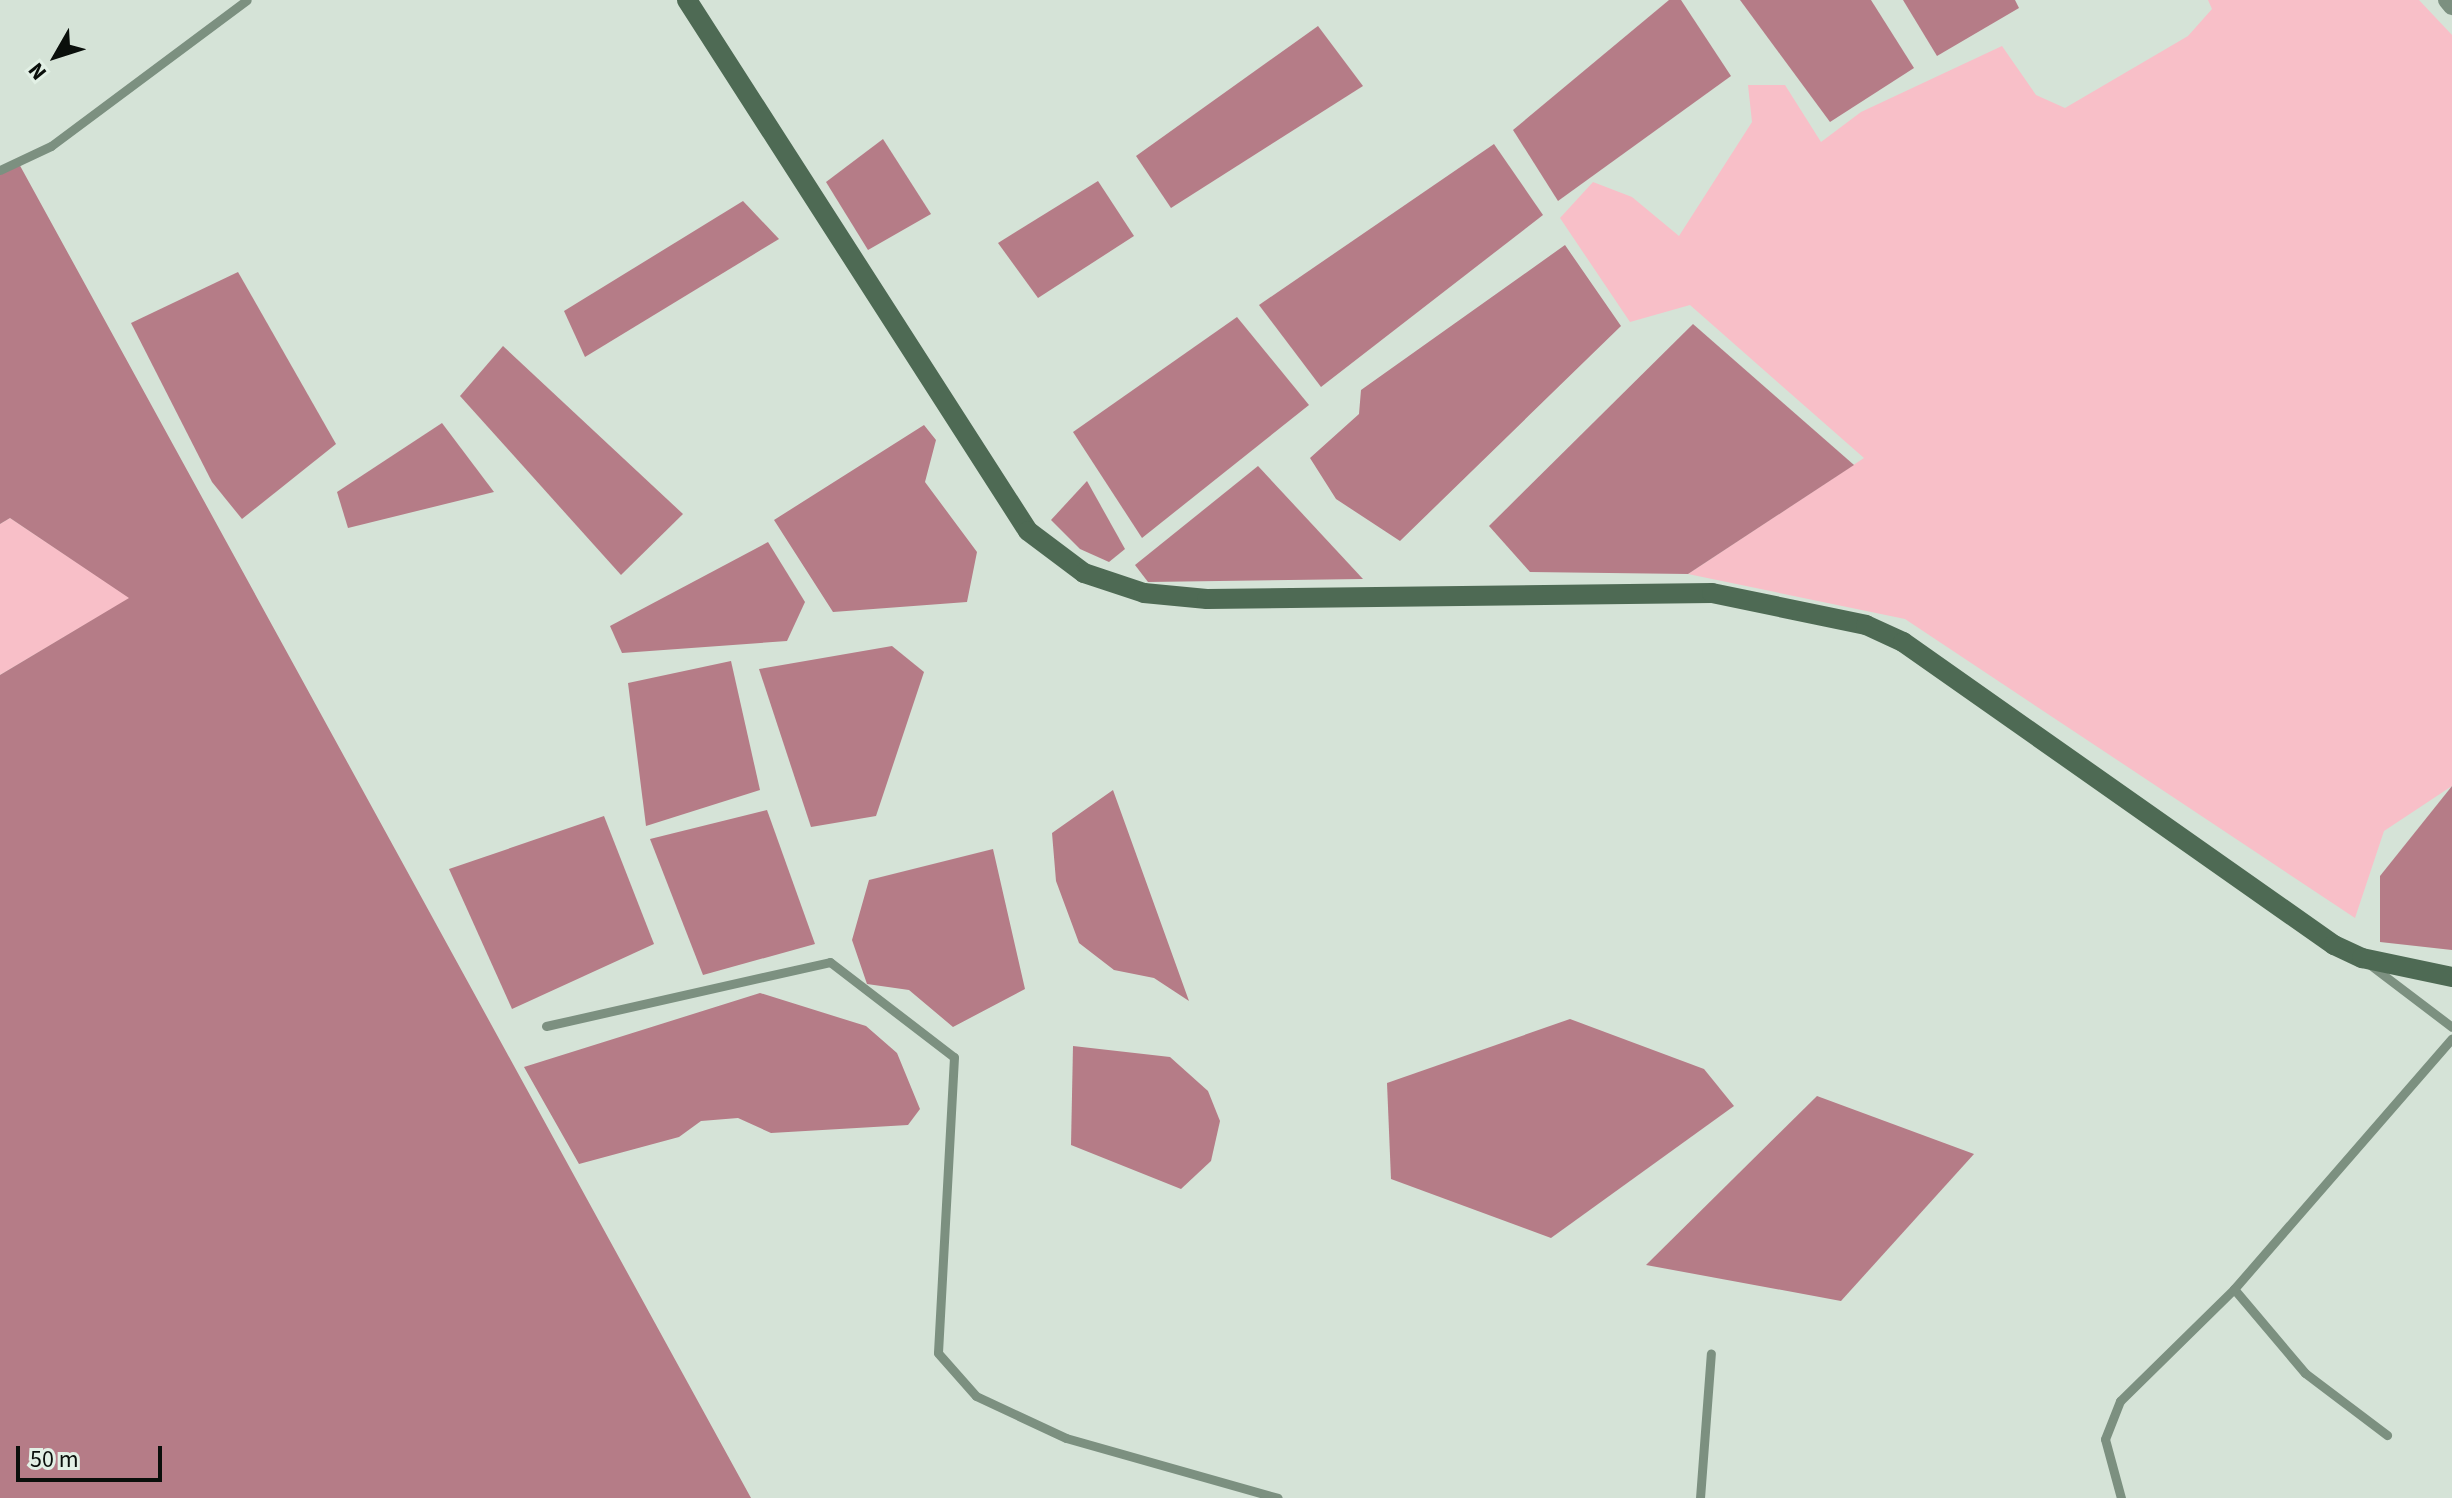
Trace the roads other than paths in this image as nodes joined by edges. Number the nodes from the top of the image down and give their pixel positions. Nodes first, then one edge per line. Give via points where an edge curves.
1 (247, 0) edge
2 (687, 0) edge
3 (2447, 0) edge
4 (2452, 6) edge
5 (0, 170) edge
6 (2362, 958) junction
7 (2452, 977) edge
8 (546, 1026) dead end
9 (2452, 1027) edge
10 (2452, 1038) edge
11 (2234, 1289) junction
12 (1711, 1353) dead end
13 (2387, 1435) dead end
14 (1278, 1498) edge
15 (1700, 1498) edge
16 (2121, 1498) edge

1 - 5 lane via 51,146
2 - 6 street via 1028,531 1084,573 1144,593 1207,599 1712,593 1866,625 1903,642
3 - 4 street
6 - 7 street
6 - 9 lane
8 - 14 lane via 830,962 954,1057 938,1353 976,1396 1066,1438
10 - 11 lane
11 - 13 lane via 2305,1373
11 - 16 lane via 2120,1401 2105,1439
12 - 15 lane

